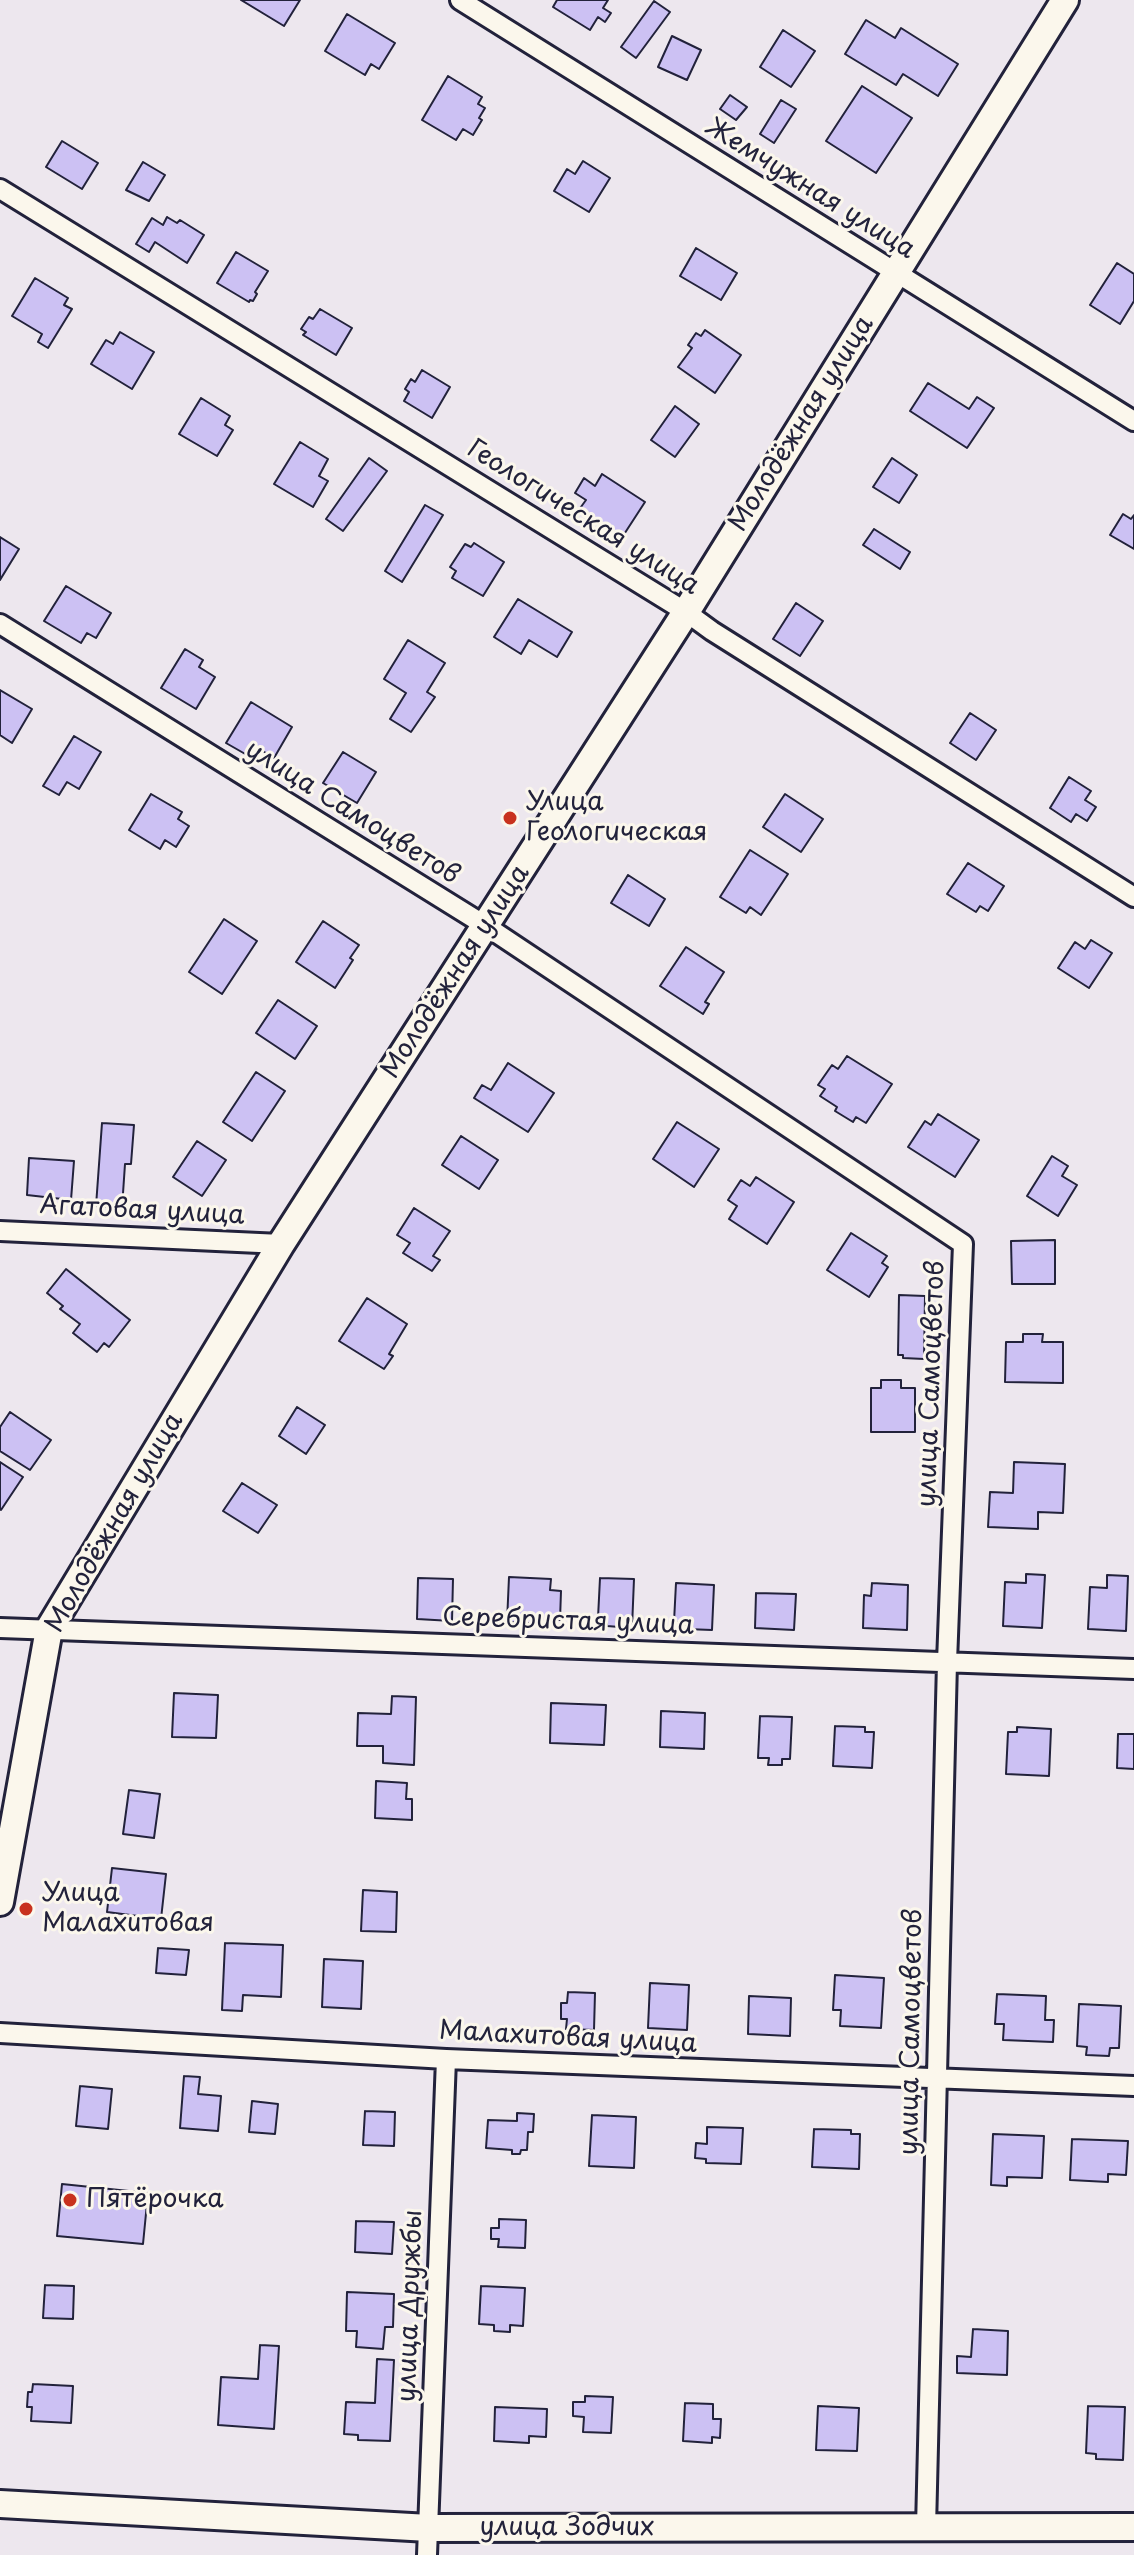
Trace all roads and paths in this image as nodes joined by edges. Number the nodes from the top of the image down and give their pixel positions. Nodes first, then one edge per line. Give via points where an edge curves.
1 (460, 0) edge
2 (1065, 0) edge
3 (0, 189) edge
4 (895, 273) junction
5 (1134, 421) edge
6 (686, 612) junction
7 (0, 624) edge
8 (1134, 897) edge
9 (486, 926) junction
10 (0, 1231) edge
11 (281, 1244) junction
12 (0, 1628) edge
13 (49, 1629) junction
14 (947, 1662) junction
15 (1134, 1669) edge
16 (0, 1902) edge
17 (0, 2033) edge
18 (446, 2059) junction
19 (937, 2080) junction
20 (1134, 2086) edge
21 (0, 2504) edge
22 (1134, 2527) edge
23 (429, 2528) junction
24 (926, 2528) junction
25 (427, 2555) edge

1 - 4 street, Жемчужная улица
2 - 4 street, Молодёжная улица
3 - 6 street, Геологическая улица
4 - 5 street, Жемчужная улица
4 - 6 street, Молодёжная улица
6 - 8 street, Геологическая улица
6 - 9 street, Молодёжная улица
7 - 9 street, улица Самоцветов
9 - 11 street, Молодёжная улица
9 - 14 street, улица Самоцветов via 963,1244
10 - 11 street, Агатовая улица
11 - 13 street, Молодёжная улица
12 - 13 street, Серебристая улица
13 - 14 street, Серебристая улица
13 - 16 street, Молодёжная улица
14 - 15 street, Серебристая улица
14 - 19 street, улица Самоцветов
17 - 18 street, Малахитовая улица
18 - 19 street, Малахитовая улица
18 - 23 street, улица Дружбы
19 - 20 street, Малахитовая улица
19 - 24 street, улица Самоцветов
21 - 23 street, улица Зодчих
22 - 24 street, улица Зодчих
23 - 24 street, улица Зодчих
23 - 25 street, улица Дружбы

